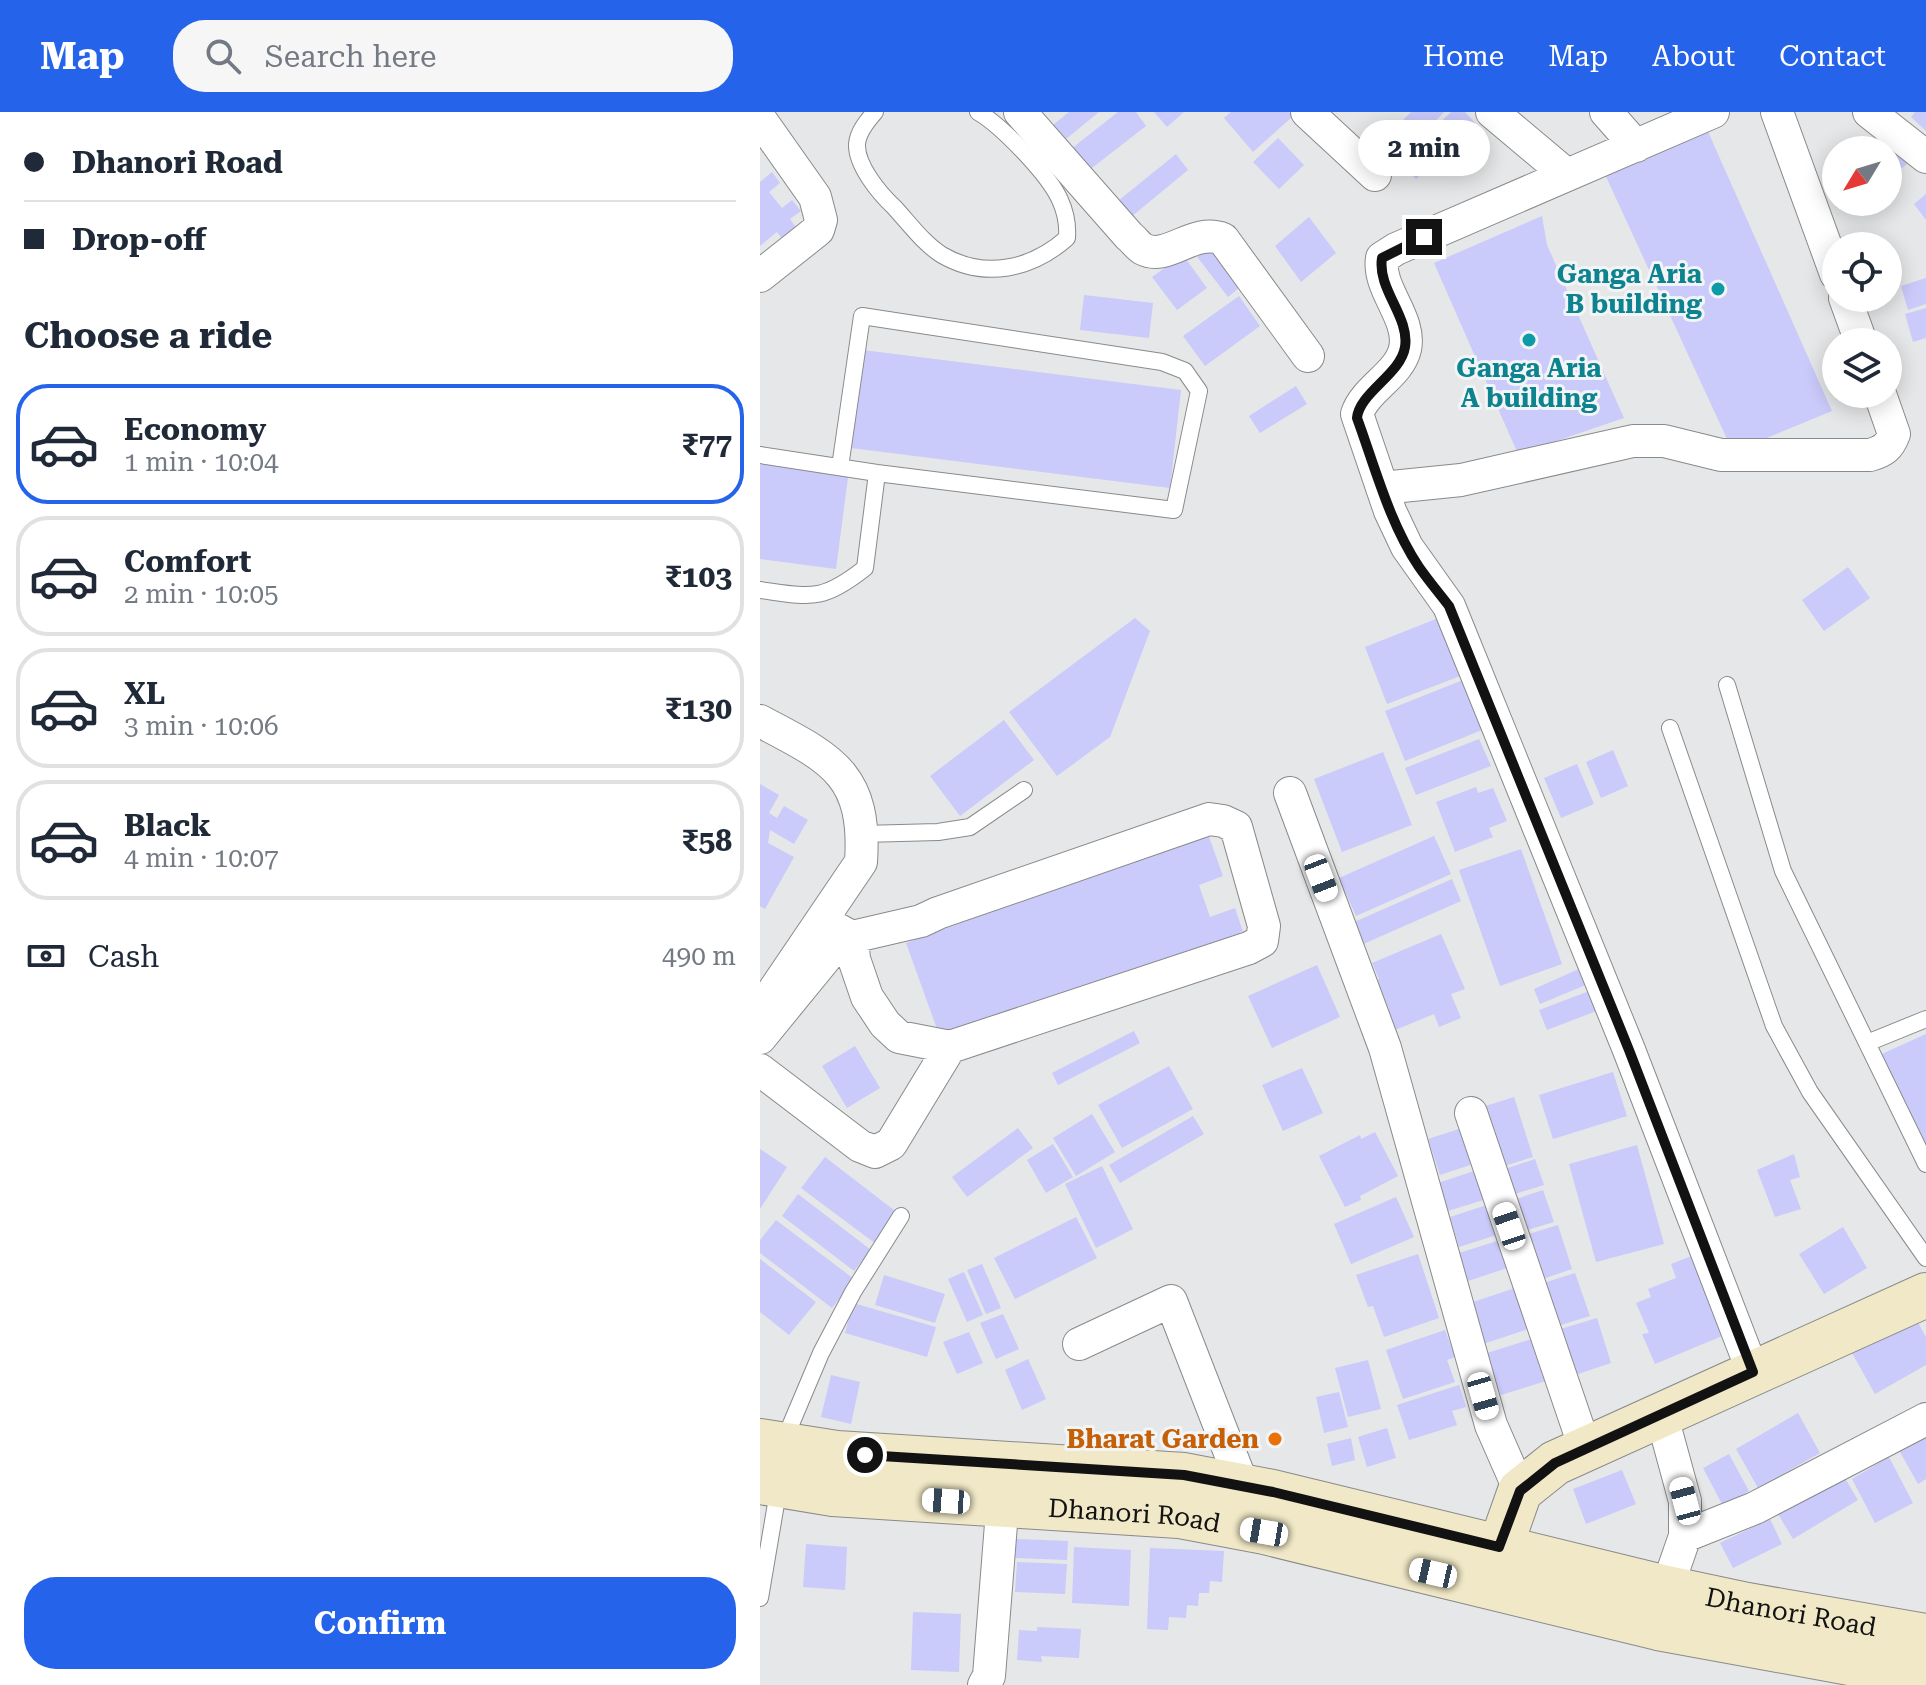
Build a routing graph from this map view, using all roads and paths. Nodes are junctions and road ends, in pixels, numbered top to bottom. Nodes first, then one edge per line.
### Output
1 (978, 112) edge
2 (1020, 112) edge
3 (1307, 112) edge
4 (1492, 112) edge
5 (1606, 112) edge
6 (1713, 112) edge
7 (1777, 112) edge
8 (1869, 112) edge
9 (865, 116) edge
10 (760, 119) edge
11 (1636, 146) junction
12 (1926, 157) edge
13 (1375, 175) dead end
14 (1567, 175) junction
15 (1822, 236) edge
16 (760, 276) edge
17 (1308, 356) dead end
18 (1885, 408) edge
19 (760, 455) edge
20 (840, 467) junction
21 (877, 473) junction
22 (1382, 488) junction
23 (760, 590) edge
24 (1727, 685) dead end
25 (760, 721) edge
26 (1670, 728) dead end
27 (1024, 790) dead end
28 (1290, 793) dead end
29 (863, 834) junction
30 (840, 931) junction
31 (760, 1011) edge
32 (1926, 1019) edge
33 (760, 1038) edge
34 (1867, 1043) junction
35 (950, 1047) junction
36 (760, 1070) edge
37 (1471, 1113) dead end
38 (1926, 1164) edge
39 (901, 1216) dead end
40 (1926, 1258) edge
41 (1926, 1295) edge
42 (1079, 1344) dead end
43 (1753, 1372) junction
44 (1661, 1413) junction
45 (1926, 1419) edge
46 (1585, 1448) junction
47 (770, 1463) edge
48 (1005, 1484) junction
49 (1243, 1486) junction
50 (1520, 1491) junction
51 (1357, 1534) junction
52 (1685, 1536) junction
53 (1493, 1567) junction
54 (1667, 1588) junction
55 (760, 1598) edge
56 (1926, 1636) edge
57 (1926, 1677) edge
58 (984, 1685) edge

1 - 9 lane
2 - 17 street
3 - 13 street
4 - 14 street
5 - 11 street
6 - 11 street
7 - 15 street
8 - 12 street
10 - 16 street
11 - 14 street
14 - 22 street
18 - 22 street
19 - 20 lane
20 - 21 lane
20 - 21 lane
21 - 23 lane
22 - 43 street
24 - 34 lane
25 - 29 street
26 - 40 lane
27 - 29 lane
28 - 50 street
29 - 30 street
30 - 31 street
30 - 33 street
30 - 35 street
30 - 35 street
32 - 34 lane
34 - 38 lane
35 - 36 street
37 - 46 street
39 - 47 lane
41 - 43 main road
42 - 49 street
43 - 44 main road
44 - 46 main road
44 - 52 street
45 - 52 street
46 - 50 main road
47 - 48 main road, Dhanori Road
47 - 55 lane
48 - 49 main road, Dhanori Road
48 - 51 main road, Dhanori Road
48 - 58 street
49 - 51 main road, Dhanori Road
50 - 53 main road
51 - 53 main road, Dhanori Road
52 - 54 street
53 - 54 main road, Dhanori Road
53 - 57 main road, Dhanori Road
54 - 56 main road, Dhanori Road

